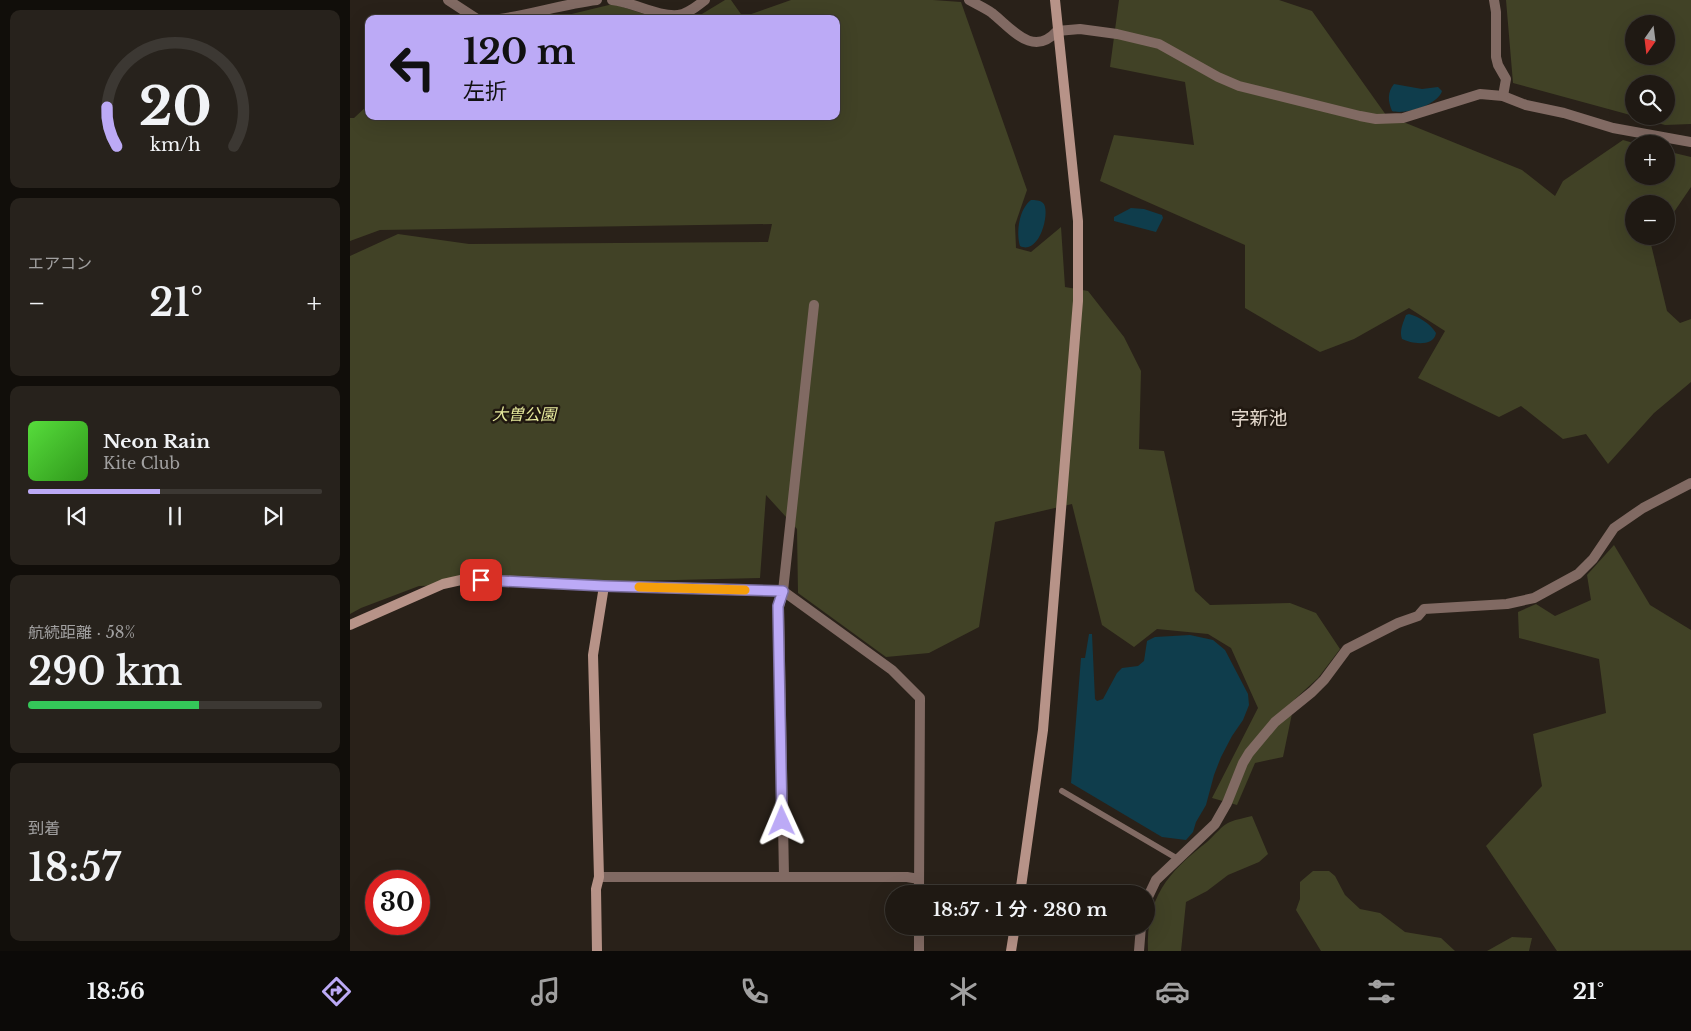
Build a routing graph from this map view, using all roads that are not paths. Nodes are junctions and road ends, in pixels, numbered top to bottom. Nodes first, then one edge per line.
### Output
1 (448, 0) edge
2 (597, 0) edge
3 (612, 0) edge
4 (705, 0) edge
5 (969, 0) edge
6 (1054, 0) edge
7 (1494, 0) edge
8 (471, 15) edge
9 (525, 15) edge
10 (1057, 31) junction
11 (1503, 96) junction
12 (1691, 142) edge
13 (814, 305) dead end
14 (1691, 483) edge
15 (604, 586) junction
16 (783, 591) junction
17 (350, 625) edge
18 (1062, 791) dead end
19 (1178, 859) junction
20 (784, 876) junction
21 (600, 877) junction
22 (919, 879) junction
23 (919, 885) edge
24 (1021, 885) edge
25 (1154, 885) edge
26 (919, 935) edge
27 (1014, 935) edge
28 (1140, 935) edge
29 (597, 951) edge
30 (919, 951) edge
31 (1011, 951) edge
32 (1139, 951) edge

1 - 8 street
2 - 9 street
3 - 4 street
5 - 10 street
6 - 10 street
7 - 11 street
10 - 11 street
10 - 24 street
11 - 12 street
13 - 16 street
14 - 19 street
15 - 16 street
15 - 17 street
15 - 21 street
16 - 20 street
16 - 22 street
18 - 19 lane
19 - 25 street
20 - 21 street
20 - 22 street
21 - 29 street
22 - 23 street
26 - 30 street
27 - 31 street
28 - 32 street

